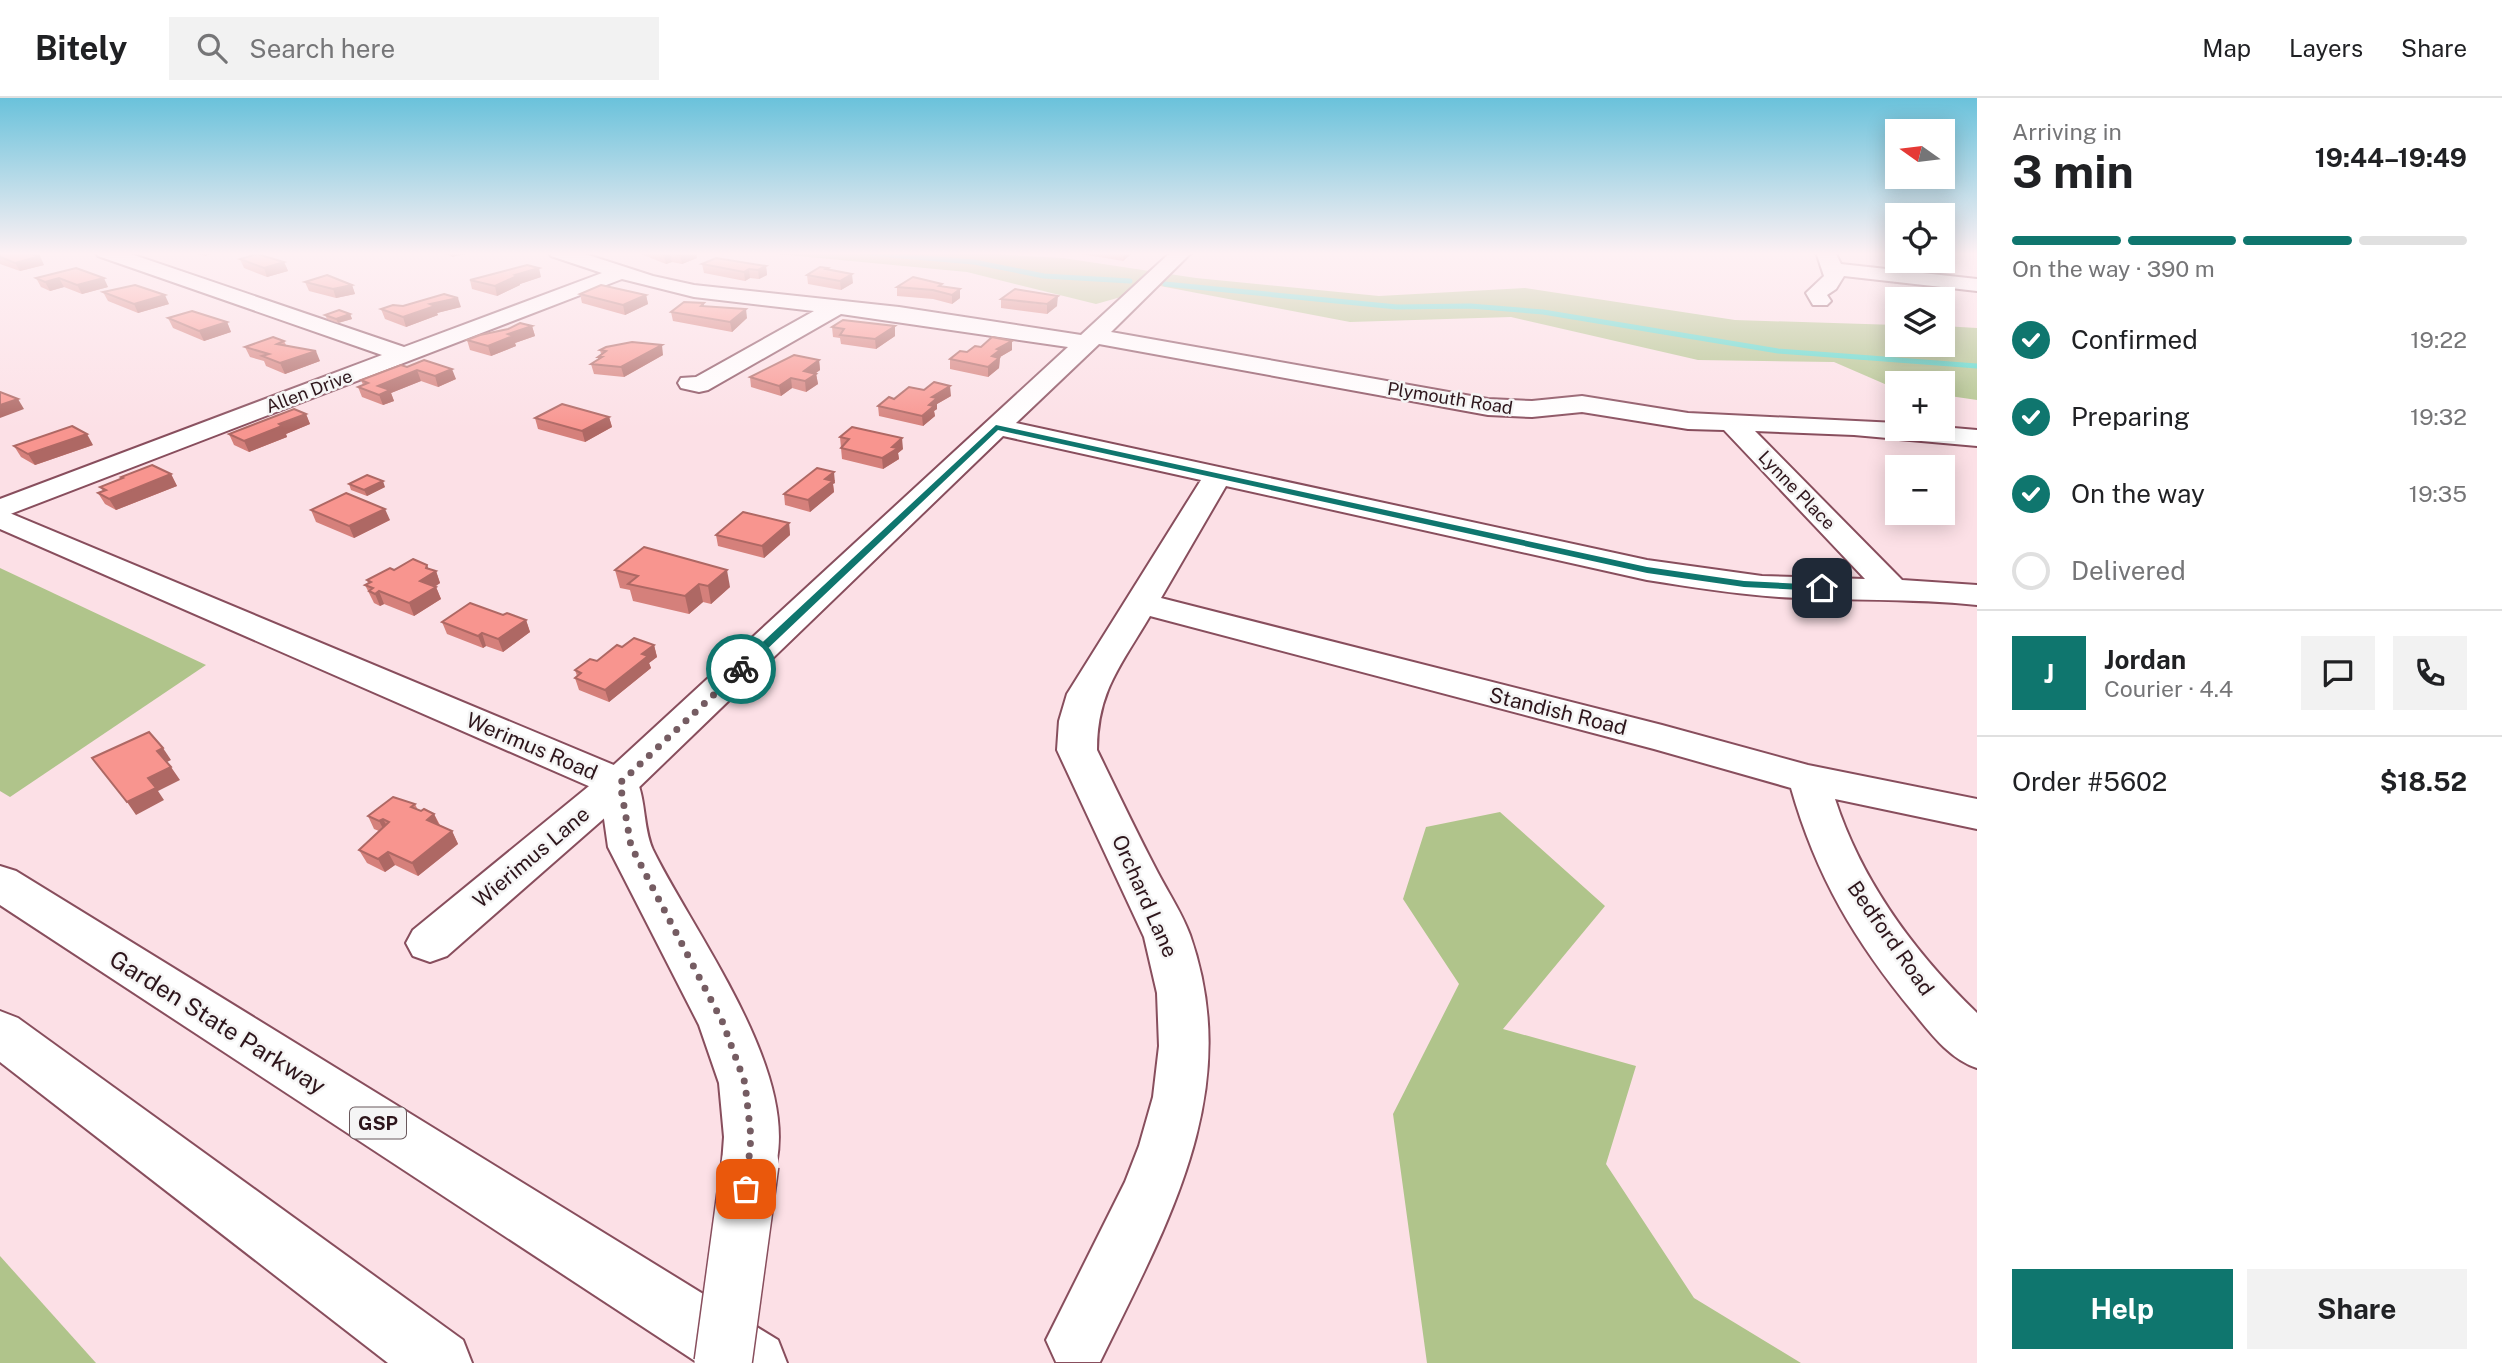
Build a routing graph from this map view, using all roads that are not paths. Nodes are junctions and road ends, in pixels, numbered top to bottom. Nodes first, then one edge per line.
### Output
1 (277, 311) edge
2 (519, 311) edge
3 (830, 311) edge
4 (869, 311) edge
5 (1120, 311) edge
6 (1090, 339) junction
7 (404, 355) junction
8 (690, 383) dead end
9 (1731, 422) junction
10 (996, 427) junction
11 (1977, 438) edge
12 (1218, 476) junction
13 (0, 509) edge
14 (0, 518) edge
15 (1892, 588) junction
16 (1977, 595) edge
17 (1140, 603) junction
18 (1808, 779) junction
19 (620, 783) junction
20 (1977, 814) edge
21 (0, 883) edge
22 (430, 943) dead end
23 (0, 1033) edge
24 (1977, 1046) edge
25 (1078, 1340) dead end
26 (440, 1363) edge
27 (723, 1363) edge
28 (755, 1363) edge

1 - 7 main road
2 - 7 main road, Allen Drive
3 - 8 main road
4 - 6 main road, Plymouth Road
5 - 6 main road, Wierimus Lane
6 - 9 main road, Plymouth Road
6 - 10 main road, Wierimus Lane
7 - 13 main road, Allen Drive
9 - 11 main road, Plymouth Road
9 - 15 main road, Lynne Place
10 - 12 main road
10 - 19 main road, Wierimus Lane
12 - 15 main road
12 - 17 main road, Orchard Lane
14 - 19 main road, Werimus Road
15 - 16 main road
17 - 18 main road, Standish Road
17 - 25 main road, Orchard Lane
18 - 20 main road, Standish Road
18 - 24 main road, Bedford Road
19 - 22 main road, Wierimus Lane
19 - 27 main road, Werimus Road, bridge
21 - 28 main road, Garden State Parkway / GSP
23 - 26 main road

